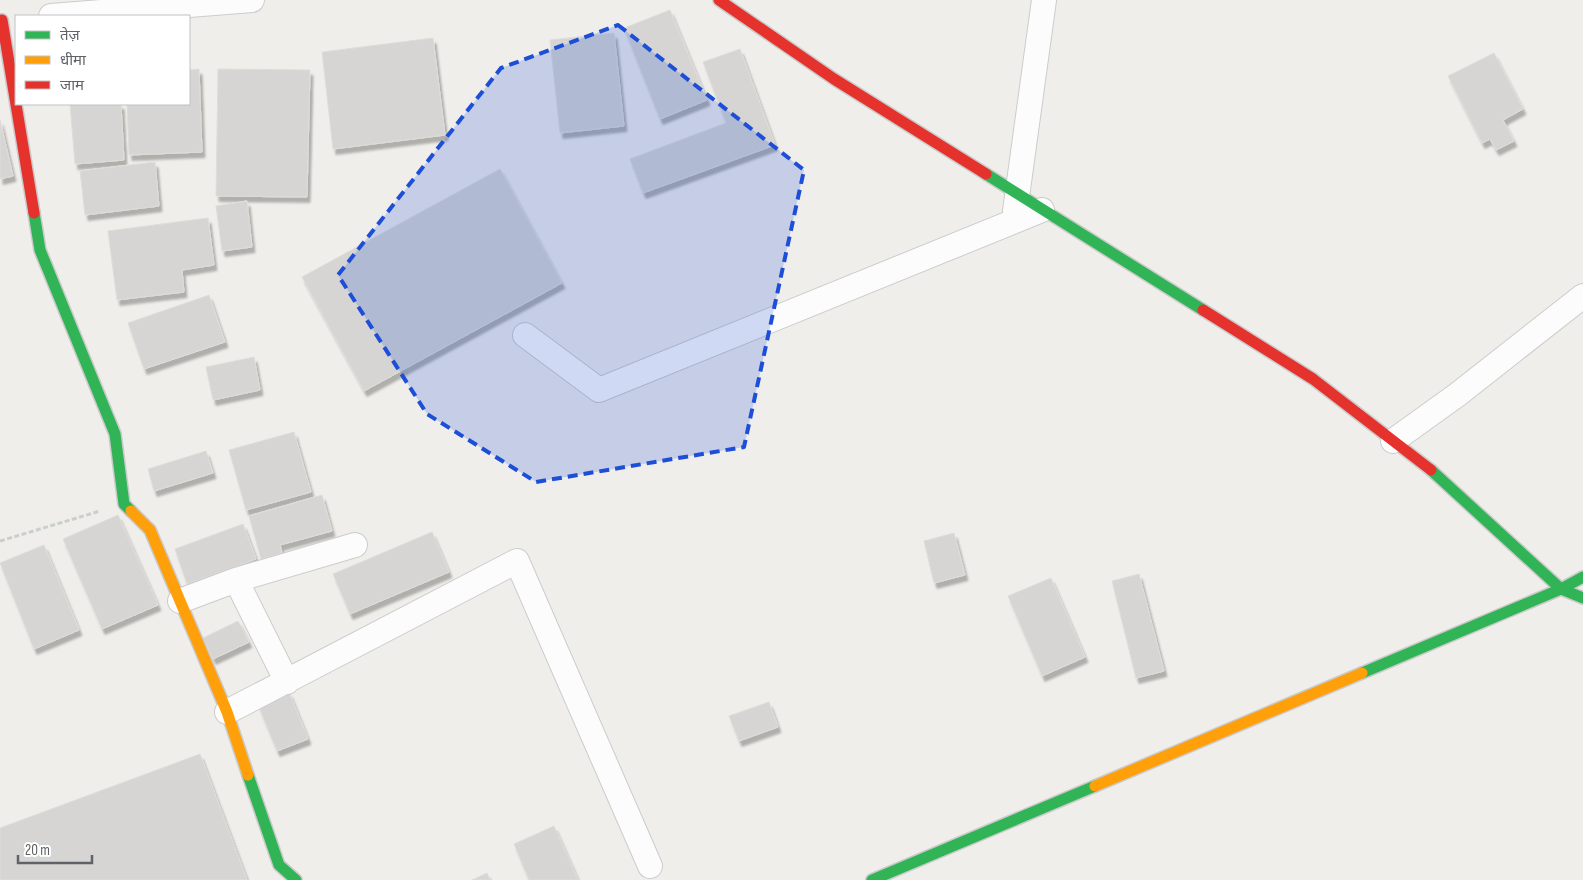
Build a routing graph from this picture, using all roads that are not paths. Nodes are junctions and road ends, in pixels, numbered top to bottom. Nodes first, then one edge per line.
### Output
1 (252, 0) edge
2 (720, 0) edge
3 (1044, 0) edge
4 (64, 15) edge
5 (6, 20) edge
6 (15, 81) edge
7 (19, 105) edge
8 (1017, 194) junction
9 (1042, 210) junction
10 (1013, 221) junction
11 (1583, 296) edge
12 (525, 335) dead end
13 (1393, 441) junction
14 (355, 546) dead end
15 (1583, 577) edge
16 (236, 580) junction
17 (1561, 589) junction
18 (1583, 598) edge
19 (180, 601) junction
20 (287, 682) junction
21 (227, 712) junction
22 (650, 866) dead end
23 (296, 880) edge
24 (872, 880) edge

1 - 4 street
2 - 8 street
3 - 8 street
5 - 6 street
7 - 19 street
8 - 9 street
8 - 10 street
9 - 10 street
9 - 13 street
10 - 12 street
11 - 13 street
13 - 17 street
14 - 16 street
15 - 17 street
16 - 19 street
16 - 20 street
17 - 18 street
17 - 24 street
19 - 21 street
20 - 21 street
20 - 22 street
21 - 23 street

